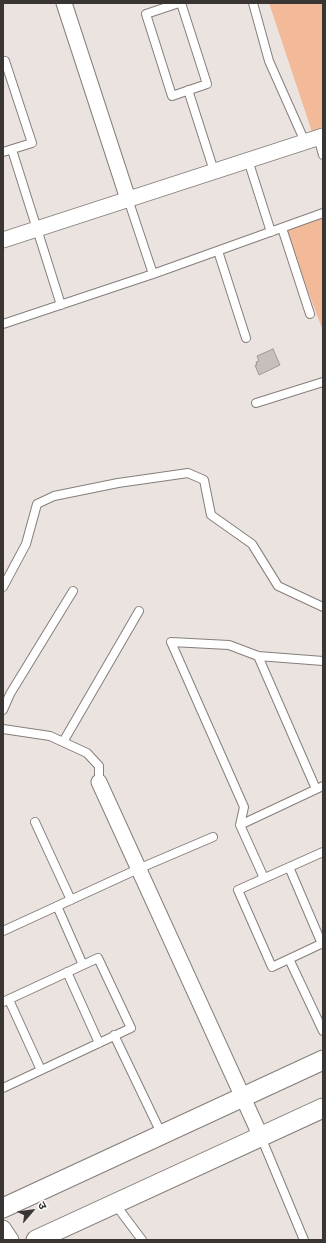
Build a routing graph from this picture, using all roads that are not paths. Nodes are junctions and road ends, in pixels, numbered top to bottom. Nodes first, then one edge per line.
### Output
1 (64, 3) edge
2 (180, 3) edge
3 (253, 3) edge
4 (162, 6) edge
5 (3, 62) edge
6 (188, 90) junction
7 (315, 138) edge
8 (12, 150) junction
9 (3, 152) edge
10 (323, 155) edge
11 (248, 160) junction
12 (214, 171) junction
13 (128, 199) junction
14 (323, 213) edge
15 (282, 228) junction
16 (36, 229) junction
17 (271, 232) junction
18 (3, 240) edge
19 (218, 251) junction
20 (153, 274) junction
21 (61, 305) junction
22 (310, 314) dead end
23 (3, 324) edge
24 (246, 338) dead end
25 (323, 382) edge
26 (256, 403) dead end
27 (3, 587) edge
28 (73, 591) dead end
29 (323, 607) edge
30 (139, 611) dead end
31 (258, 656) junction
32 (323, 661) edge
33 (3, 710) edge
34 (3, 729) edge
35 (63, 742) junction
36 (99, 782) joint
37 (319, 787) edge
38 (35, 822) dead end
39 (240, 825) junction
40 (213, 837) dead end
41 (323, 852) edge
42 (289, 867) junction
43 (138, 869) junction
44 (264, 878) junction
45 (71, 900) junction
46 (57, 906) junction
47 (3, 931) edge
48 (323, 944) edge
49 (289, 959) junction
50 (83, 965) junction
51 (67, 972) junction
52 (6, 1001) edge
53 (323, 1031) edge
54 (114, 1035) junction
55 (99, 1042) junction
56 (323, 1060) edge
57 (40, 1070) junction
58 (3, 1088) edge
59 (243, 1097) junction
60 (323, 1108) edge
61 (162, 1135) junction
62 (261, 1137) junction
63 (115, 1204) junction
64 (3, 1208) edge
65 (3, 1228) edge
66 (11, 1240) edge
67 (36, 1240) edge
68 (142, 1240) edge
69 (304, 1240) edge

1 - 13 street
2 - 4 lane
2 - 6 lane
3 - 7 lane
4 - 6 lane
5 - 8 lane
6 - 12 lane
7 - 10 lane
7 - 11 street
8 - 9 lane
8 - 16 lane
11 - 12 street
11 - 17 lane
12 - 13 street
13 - 16 street
13 - 20 lane
14 - 15 lane
15 - 17 lane
15 - 22 lane
16 - 18 street
16 - 21 lane
17 - 19 lane
19 - 20 lane
19 - 24 lane
20 - 21 lane
21 - 23 lane
25 - 26 lane
27 - 29 lane
28 - 33 lane
30 - 35 lane
31 - 32 lane
31 - 37 lane
31 - 39 lane
34 - 35 lane
35 - 36 lane
36 - 43 street
37 - 39 lane
38 - 45 lane
39 - 44 lane
40 - 43 lane
41 - 42 lane
42 - 44 lane
42 - 48 lane
43 - 45 lane
43 - 59 street
44 - 49 lane
45 - 46 lane
46 - 47 lane
46 - 50 lane
48 - 49 lane
49 - 53 lane
50 - 51 lane
50 - 54 lane
51 - 52 lane
51 - 55 lane
52 - 57 lane
54 - 55 lane
54 - 61 lane
55 - 57 lane
56 - 59 street
57 - 58 lane
59 - 61 street
59 - 62 street
60 - 62 street
61 - 64 street
62 - 63 street
62 - 69 lane
63 - 67 street
63 - 68 lane
65 - 66 street

